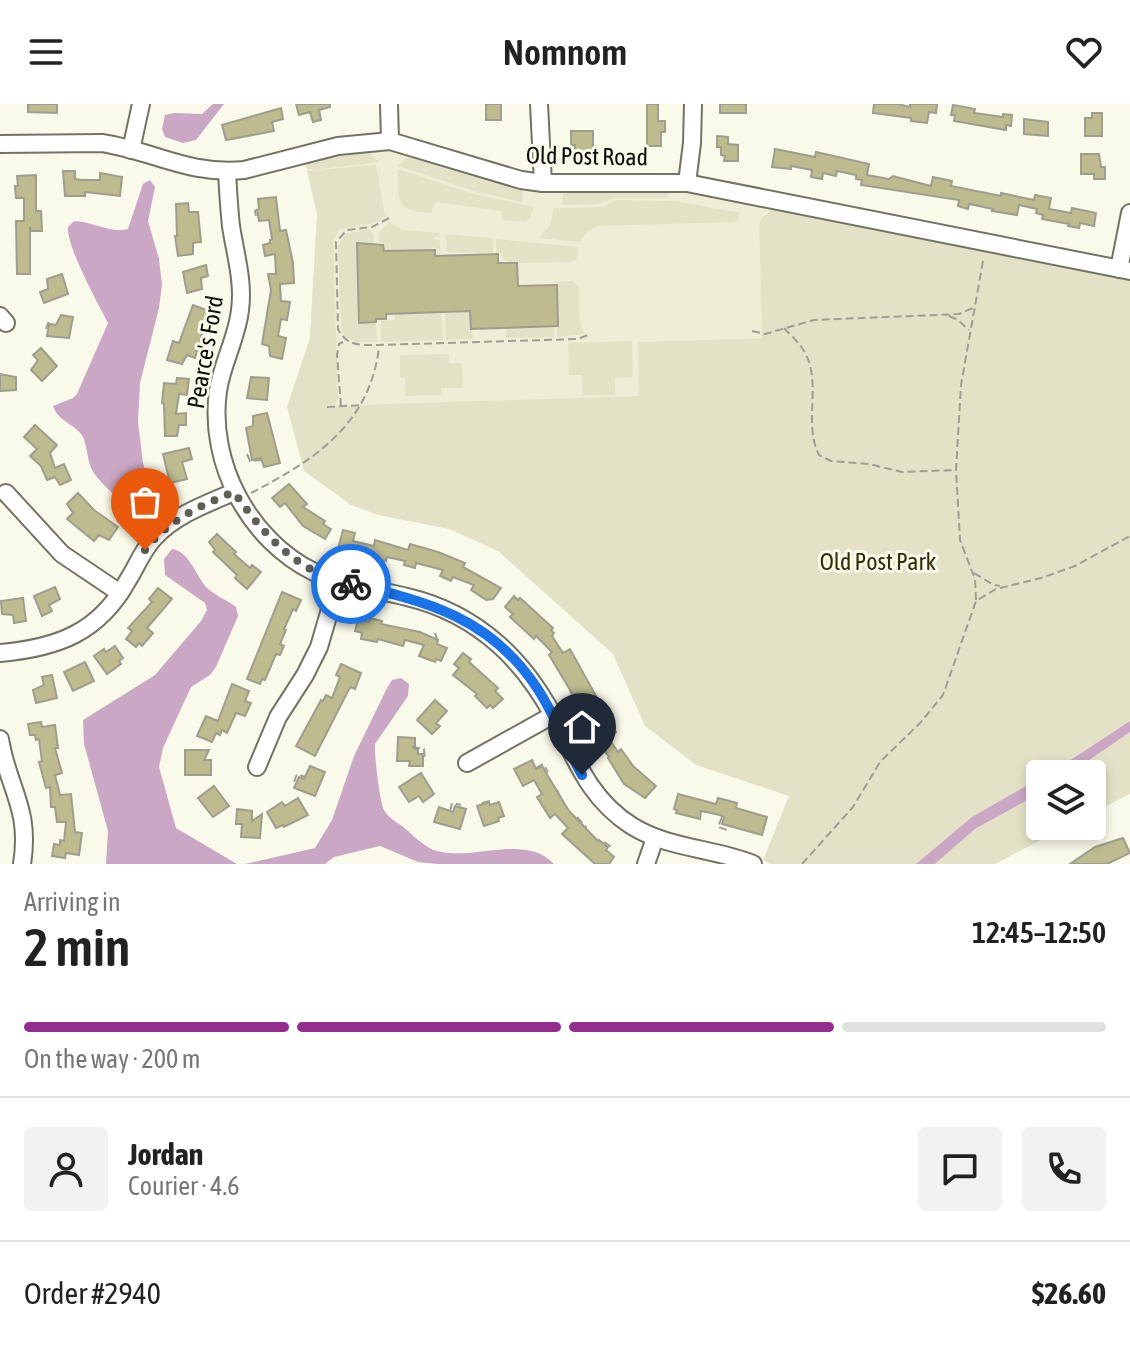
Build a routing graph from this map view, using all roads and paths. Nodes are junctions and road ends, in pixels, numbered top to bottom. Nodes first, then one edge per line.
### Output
1 (141, 104) edge
2 (389, 104) edge
3 (539, 104) edge
4 (693, 104) edge
5 (390, 141) junction
6 (0, 144) edge
7 (131, 150) junction
8 (227, 172) junction
9 (543, 183) junction
10 (687, 183) junction
11 (259, 208) dead end
12 (1130, 213) edge
13 (256, 216) dead end
14 (389, 218) dead end
15 (983, 261) dead end
16 (1124, 270) edge
17 (974, 307) junction
18 (947, 315) junction
19 (56, 325) dead end
20 (784, 328) junction
21 (46, 329) dead end
22 (752, 331) dead end
23 (970, 331) junction
24 (588, 335) dead end
25 (345, 340) junction
26 (379, 345) junction
27 (362, 405) junction
28 (341, 406) junction
29 (327, 407) dead end
30 (247, 454) dead end
31 (262, 460) dead end
32 (956, 470) junction
33 (6, 493) dead end
34 (240, 494) junction
35 (1130, 536) edge
36 (973, 572) junction
37 (338, 582) junction
38 (1005, 587) junction
39 (120, 593) junction
40 (976, 601) junction
41 (435, 633) dead end
42 (439, 645) dead end
43 (0, 653) edge
44 (570, 691) dead end
45 (578, 696) dead end
46 (553, 715) junction
47 (0, 739) edge
48 (412, 747) dead end
49 (425, 761) dead end
50 (467, 763) dead end
51 (257, 767) dead end
52 (536, 768) dead end
53 (548, 772) dead end
54 (305, 777) dead end
55 (294, 782) dead end
56 (557, 790) dead end
57 (562, 801) dead end
58 (482, 803) dead end
59 (461, 805) dead end
60 (492, 805) dead end
61 (450, 811) dead end
62 (577, 817) dead end
63 (722, 817) dead end
64 (585, 828) dead end
65 (727, 830) dead end
66 (655, 838) junction
67 (604, 842) dead end
68 (607, 851) dead end
69 (22, 864) edge
70 (646, 864) edge
71 (753, 864) edge
72 (802, 864) edge

1 - 7 street
2 - 5 street
3 - 9 street
4 - 10 street
5 - 8 street, Old Post Road
5 - 9 street, Old Post Road
6 - 7 street, Old Post Road
7 - 8 street, Old Post Road
8 - 34 street, Pearce's Ford
9 - 10 street, Old Post Road
10 - 16 street, Old Post Road
11 - 13 path
12 - 16 street
14 - 25 path
15 - 17 path
17 - 18 path
17 - 23 path
18 - 20 path
18 - 23 path
19 - 21 path
20 - 22 path
20 - 32 path
23 - 32 path
24 - 26 path
25 - 26 path
25 - 28 path
26 - 27 path
27 - 28 path
27 - 34 path
28 - 29 path
30 - 31 path
32 - 36 path
33 - 39 street
34 - 37 street, Pearce's Ford
34 - 39 street
35 - 38 path
36 - 38 path
36 - 40 path
37 - 46 street, Pearce's Ford
37 - 51 street
38 - 40 path
39 - 43 street
40 - 72 path
41 - 42 path
44 - 45 path
46 - 50 street
46 - 66 street, Pearce's Ford
47 - 69 street
48 - 49 path
52 - 53 path
54 - 55 path
56 - 57 path
58 - 60 path
59 - 61 path
62 - 64 path
63 - 65 path
66 - 70 street
66 - 71 street, Pearce's Ford
67 - 68 path

